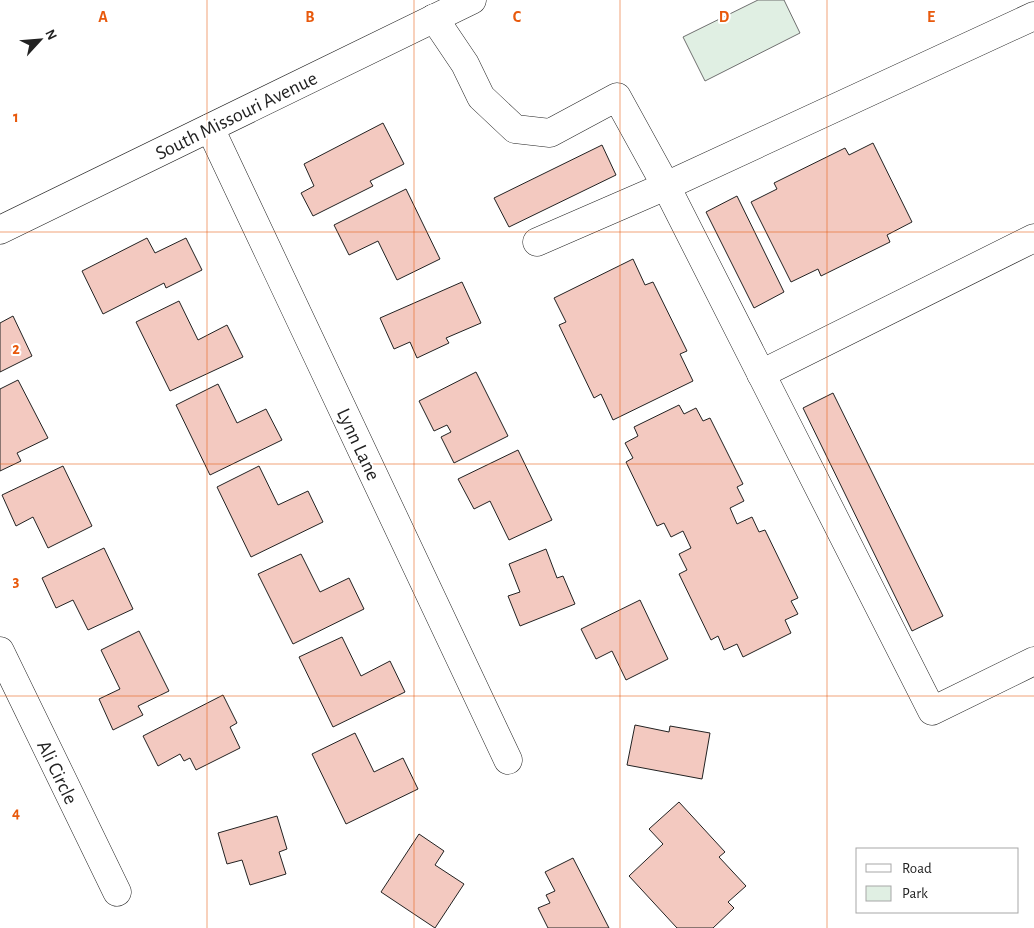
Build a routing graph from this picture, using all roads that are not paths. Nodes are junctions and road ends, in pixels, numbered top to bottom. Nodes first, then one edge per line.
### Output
1 (472, 0) edge
2 (1034, 16) edge
3 (434, 18) junction
4 (210, 128) junction
5 (666, 186) junction
6 (0, 230) edge
7 (1034, 238) edge
8 (537, 242) dead end
9 (760, 374) junction
10 (0, 651) edge
11 (1034, 662) edge
12 (508, 760) dead end
13 (117, 892) dead end

1 - 3 street, South Missouri Avenue
2 - 5 street
3 - 4 street, South Missouri Avenue
3 - 5 street
4 - 6 street, South Missouri Avenue
4 - 12 street, Lynn Lane
5 - 8 street
5 - 9 street
7 - 9 street
9 - 11 street
10 - 13 street, Ali Circle

